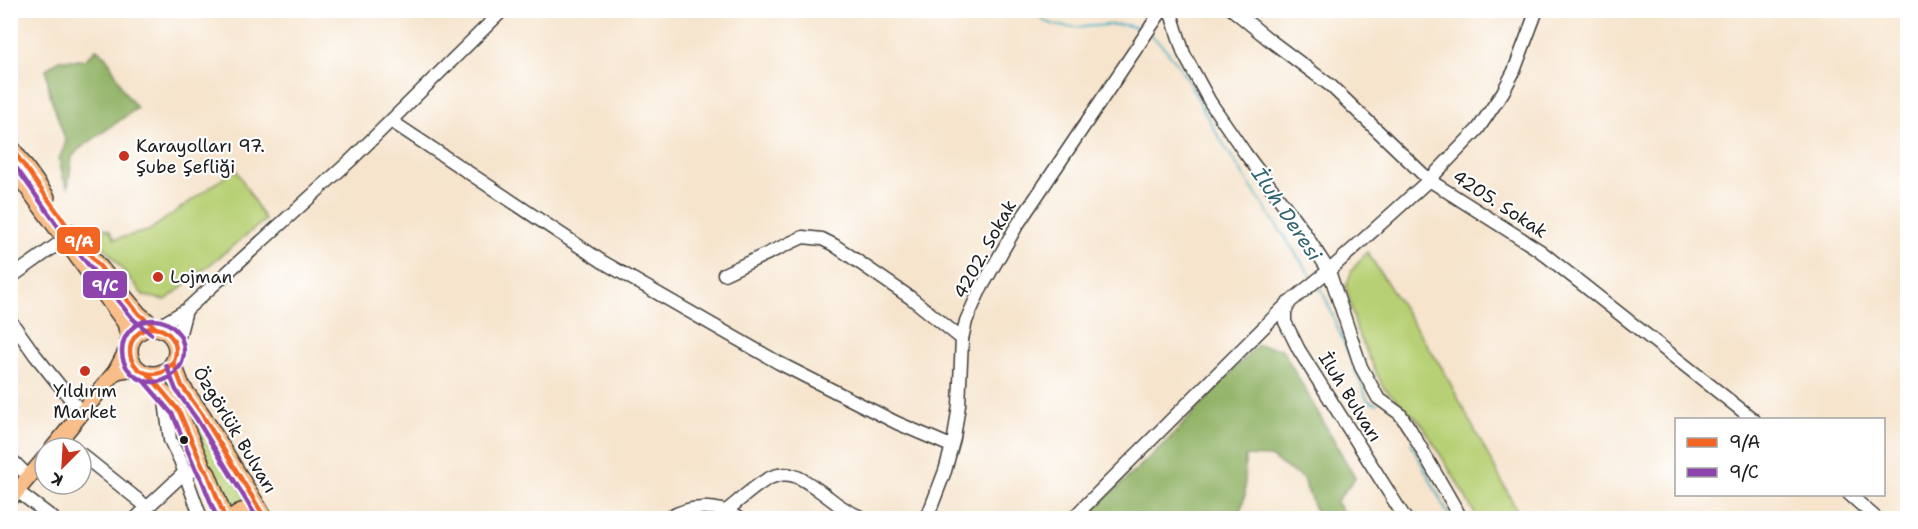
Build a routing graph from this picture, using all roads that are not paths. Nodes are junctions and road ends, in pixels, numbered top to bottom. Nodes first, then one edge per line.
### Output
1 (503, 10) edge
2 (1162, 10) edge
3 (1170, 10) edge
4 (1233, 10) edge
5 (1537, 10) edge
6 (391, 121) junction
7 (10, 145) edge
8 (12, 170) edge
9 (1429, 180) junction
10 (65, 239) junction
11 (1326, 272) junction
12 (724, 274) dead end
13 (10, 278) edge
14 (1294, 298) junction
15 (186, 310) junction
16 (10, 320) edge
17 (156, 328) junction
18 (962, 339) junction
19 (130, 344) junction
20 (174, 355) junction
21 (116, 371) junction
22 (148, 374) junction
23 (164, 393) junction
24 (81, 412) junction
25 (1751, 418) edge
26 (62, 436) edge
27 (951, 446) junction
28 (10, 458) edge
29 (93, 464) edge
30 (203, 467) junction
31 (33, 473) edge
32 (185, 474) junction
33 (30, 477) junction
34 (14, 495) edge
35 (1850, 496) edge
36 (147, 507) junction
37 (726, 511) junction
38 (265, 518) edge
39 (53, 519) edge
40 (136, 519) edge
41 (201, 519) edge
42 (225, 519) edge
43 (232, 519) edge
44 (669, 519) edge
45 (738, 519) edge
46 (863, 519) edge
47 (927, 519) edge
48 (1073, 519) edge
49 (1405, 519) edge
50 (1461, 519) edge
51 (1876, 519) edge

1 - 6 street
2 - 18 street, 4202. Sokak
3 - 11 street
4 - 9 street, 4205. Sokak
5 - 9 street
6 - 15 street
6 - 27 street
7 - 17 main road
8 - 10 main road
9 - 11 street
9 - 25 street, 4205. Sokak
10 - 13 street
10 - 19 main road
11 - 14 street
11 - 50 street
12 - 18 street
14 - 48 street
14 - 49 street, İluh Bulvarı
15 - 17 street
15 - 20 street
16 - 24 street
17 - 19 main road
17 - 20 main road
18 - 27 street, 4202. Sokak
19 - 21 main road
19 - 22 main road
20 - 22 main road
20 - 38 main road, Özgörlük Bulvarı
21 - 22 main road
21 - 24 main road
22 - 23 main road
23 - 30 main road
23 - 32 street
24 - 26 main road
27 - 47 street, 4202. Sokak
28 - 33 street
29 - 36 street
30 - 32 street
30 - 42 main road
31 - 33 main road
32 - 36 street
32 - 41 street
33 - 34 main road
34 - 39 street
35 - 51 street
36 - 40 street
37 - 44 street
37 - 45 street
37 - 46 street
38 - 43 main road

